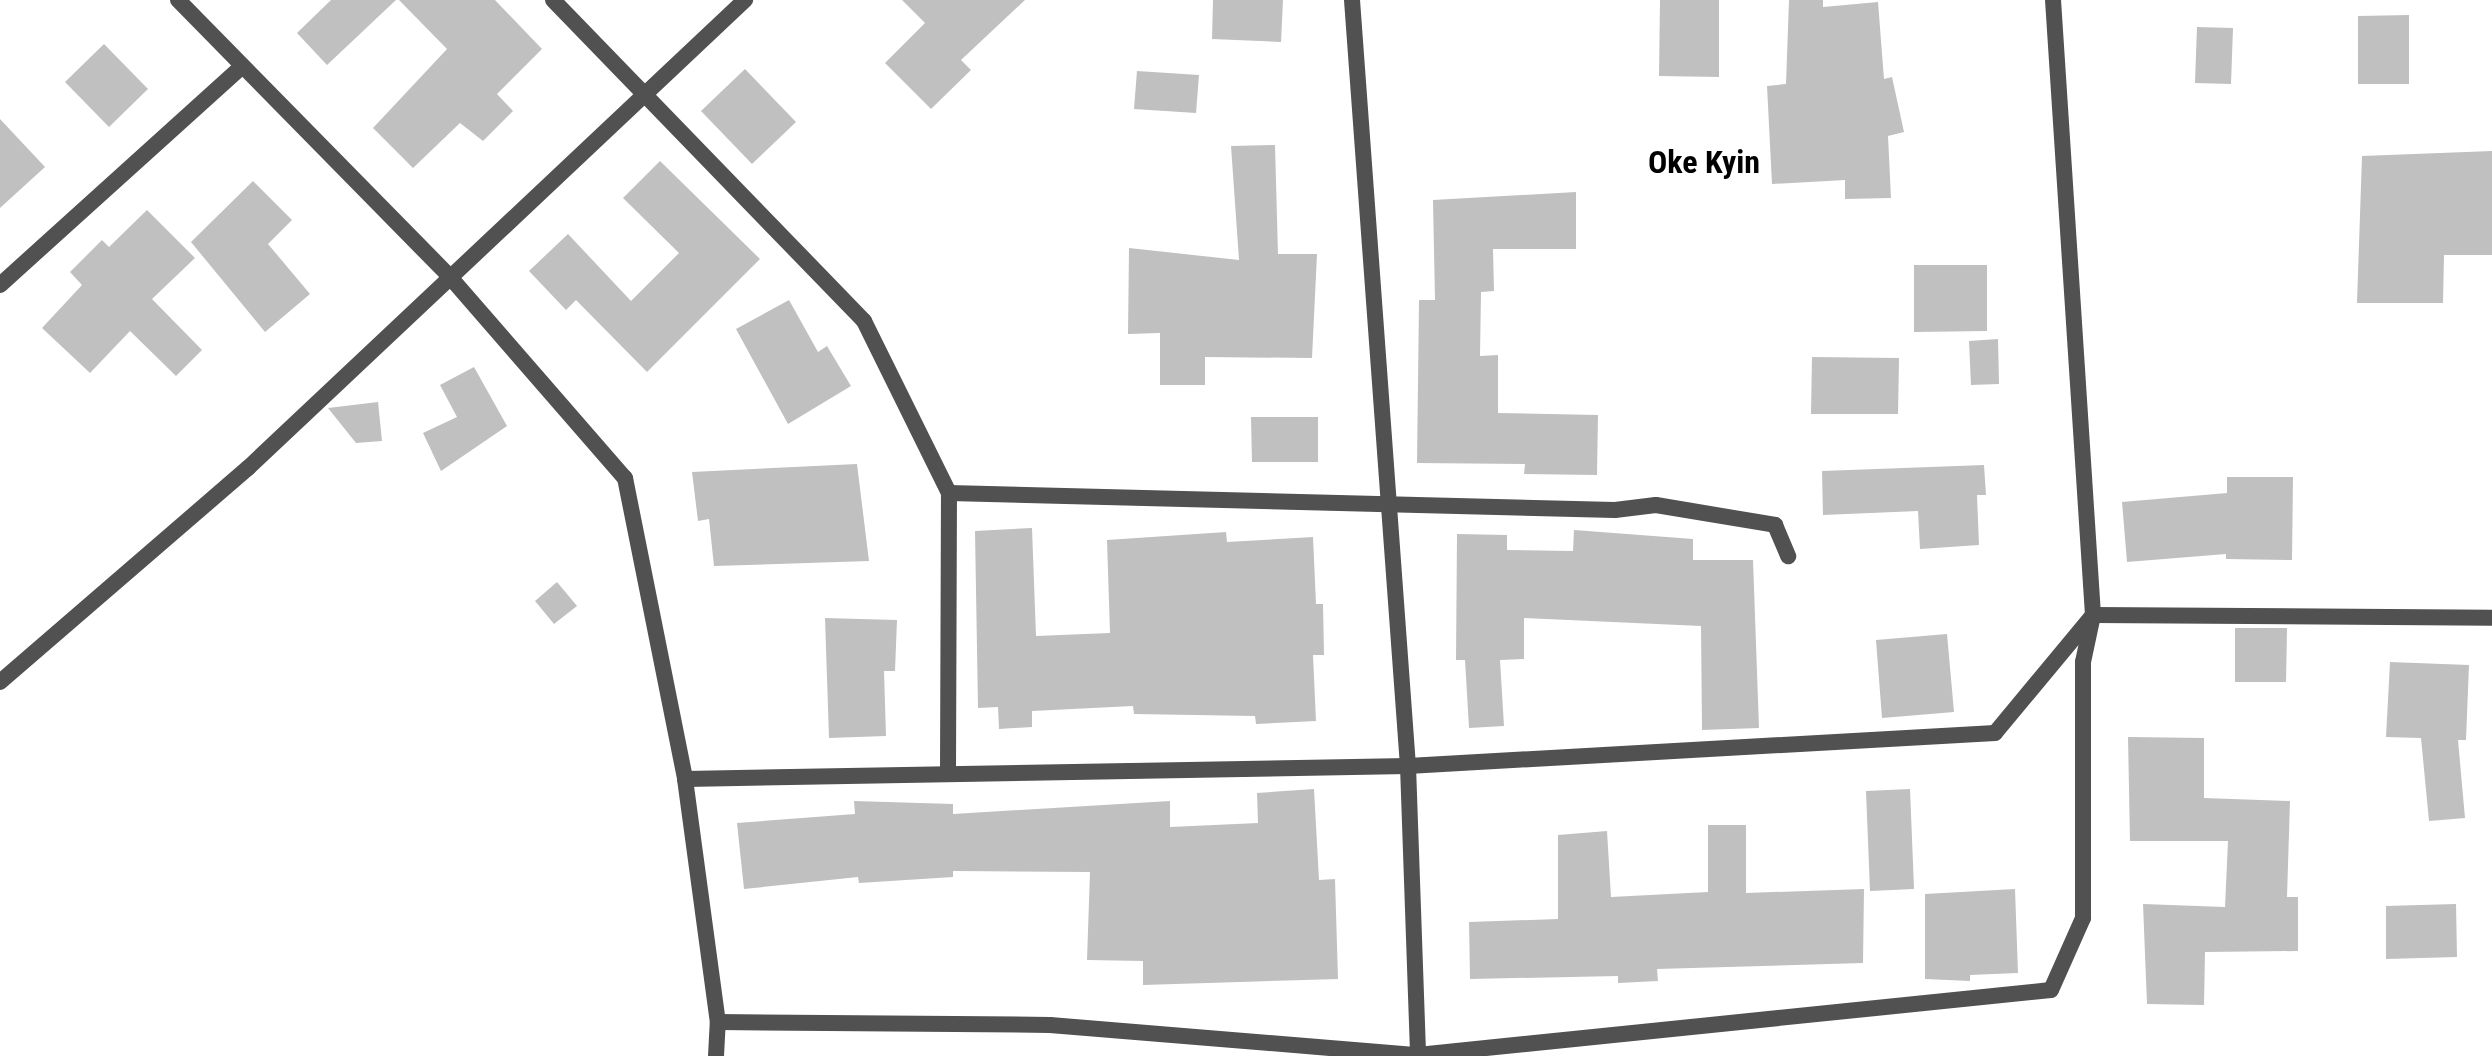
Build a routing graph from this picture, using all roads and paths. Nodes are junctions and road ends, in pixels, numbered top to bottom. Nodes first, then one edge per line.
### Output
1 (178, 0) edge
2 (553, 0) edge
3 (745, 0) edge
4 (1352, 0) edge
5 (2053, 0) edge
6 (242, 66) junction
7 (645, 97) junction
8 (450, 277) junction
9 (0, 285) edge
10 (949, 493) junction
11 (1389, 504) junction
12 (1788, 556) dead end
13 (2093, 615) junction
14 (2492, 618) edge
15 (0, 682) edge
16 (1408, 766) junction
17 (948, 774) junction
18 (685, 779) junction
19 (718, 1022) junction
20 (716, 1056) edge
21 (1418, 1056) edge

1 - 6 street
2 - 7 street
3 - 7 street
4 - 11 street
5 - 13 street
6 - 8 street
6 - 9 street
7 - 8 street
7 - 10 street
8 - 15 street
8 - 18 street
10 - 11 street
10 - 17 street
11 - 12 street
11 - 16 street
13 - 14 street
13 - 16 street
13 - 21 street
16 - 17 street
16 - 21 street
17 - 18 street
18 - 19 street
19 - 20 street
19 - 21 street

